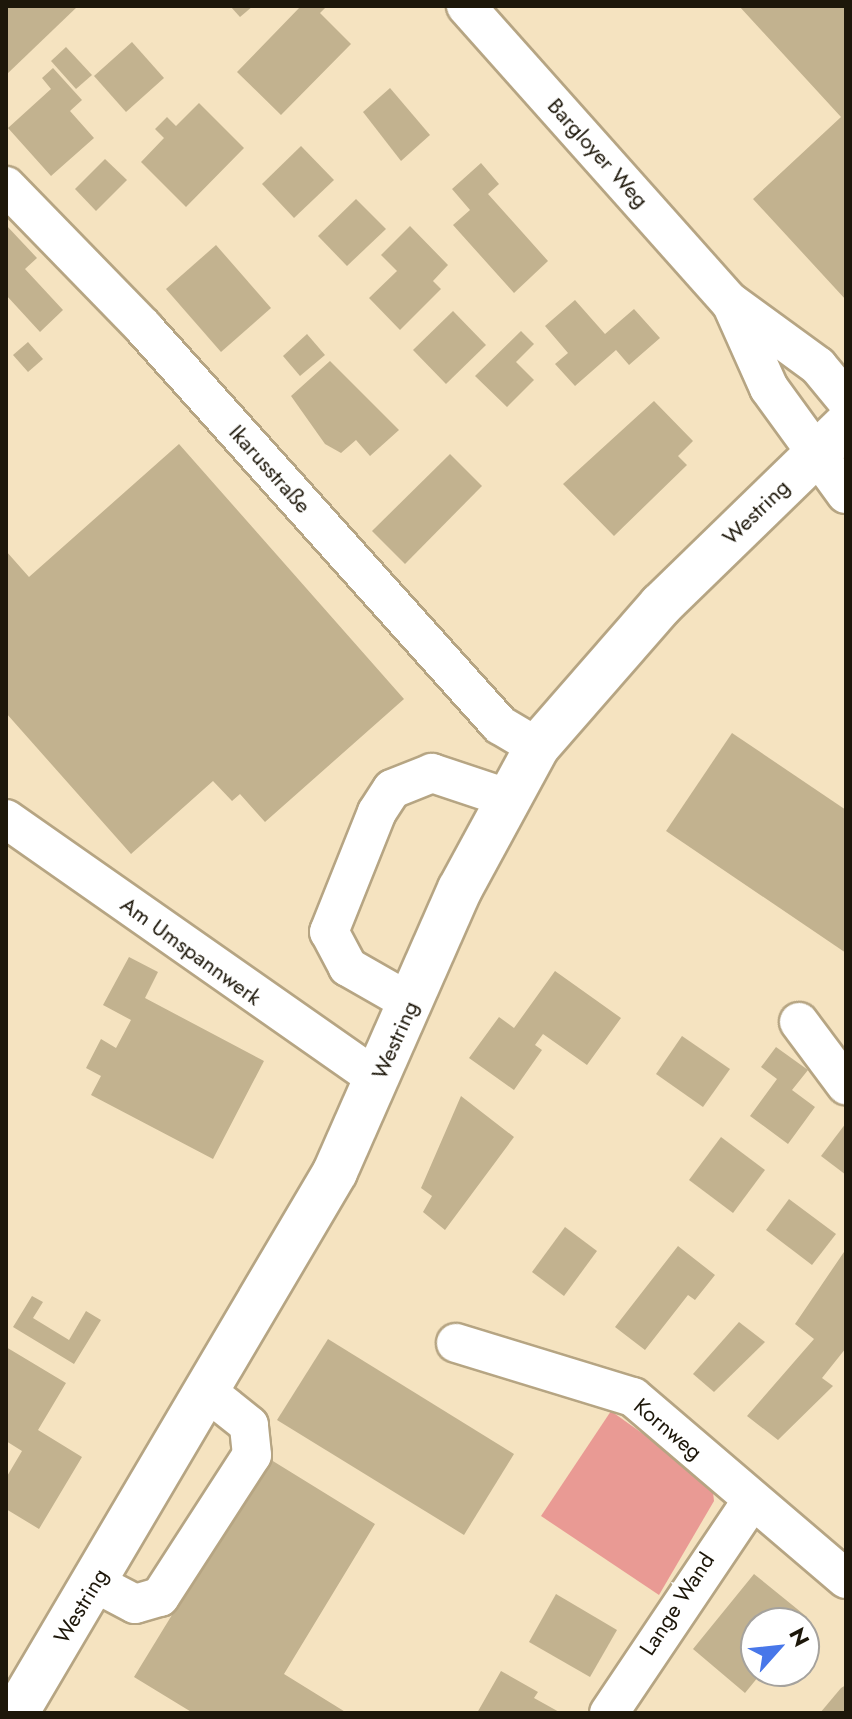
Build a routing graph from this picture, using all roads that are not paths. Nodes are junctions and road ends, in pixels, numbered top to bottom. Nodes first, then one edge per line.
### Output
1 (466, 6) edge
2 (6, 186) edge
3 (729, 301) junction
4 (846, 400) edge
5 (831, 439) edge
6 (846, 494) edge
7 (537, 747) junction
8 (507, 798) junction
9 (6, 819) edge
10 (411, 1003) junction
11 (799, 1022) dead end
12 (378, 1079) junction
13 (846, 1085) edge
14 (456, 1343) dead end
15 (210, 1394) junction
16 (752, 1500) junction
17 (846, 1579) edge
18 (95, 1583) junction
19 (16, 1713) edge
20 (609, 1713) edge

1 - 3 street, Bargloyer Weg
2 - 7 street, Ikarusstraße
3 - 4 street, Bargloyer Weg
3 - 5 street, Bargloyer Weg
5 - 6 street, Bargloyer Weg
5 - 7 main road, Westring
7 - 8 main road, Westring
8 - 10 main road, Westring
8 - 10 street
9 - 12 street, Am Umspannwerk
10 - 12 main road, Westring
11 - 13 street
12 - 15 main road, Westring
14 - 16 street, Kornweg
15 - 18 main road, Westring
15 - 18 street
16 - 17 street, Kornweg
16 - 20 street, Lange Wand
18 - 19 main road, Westring

